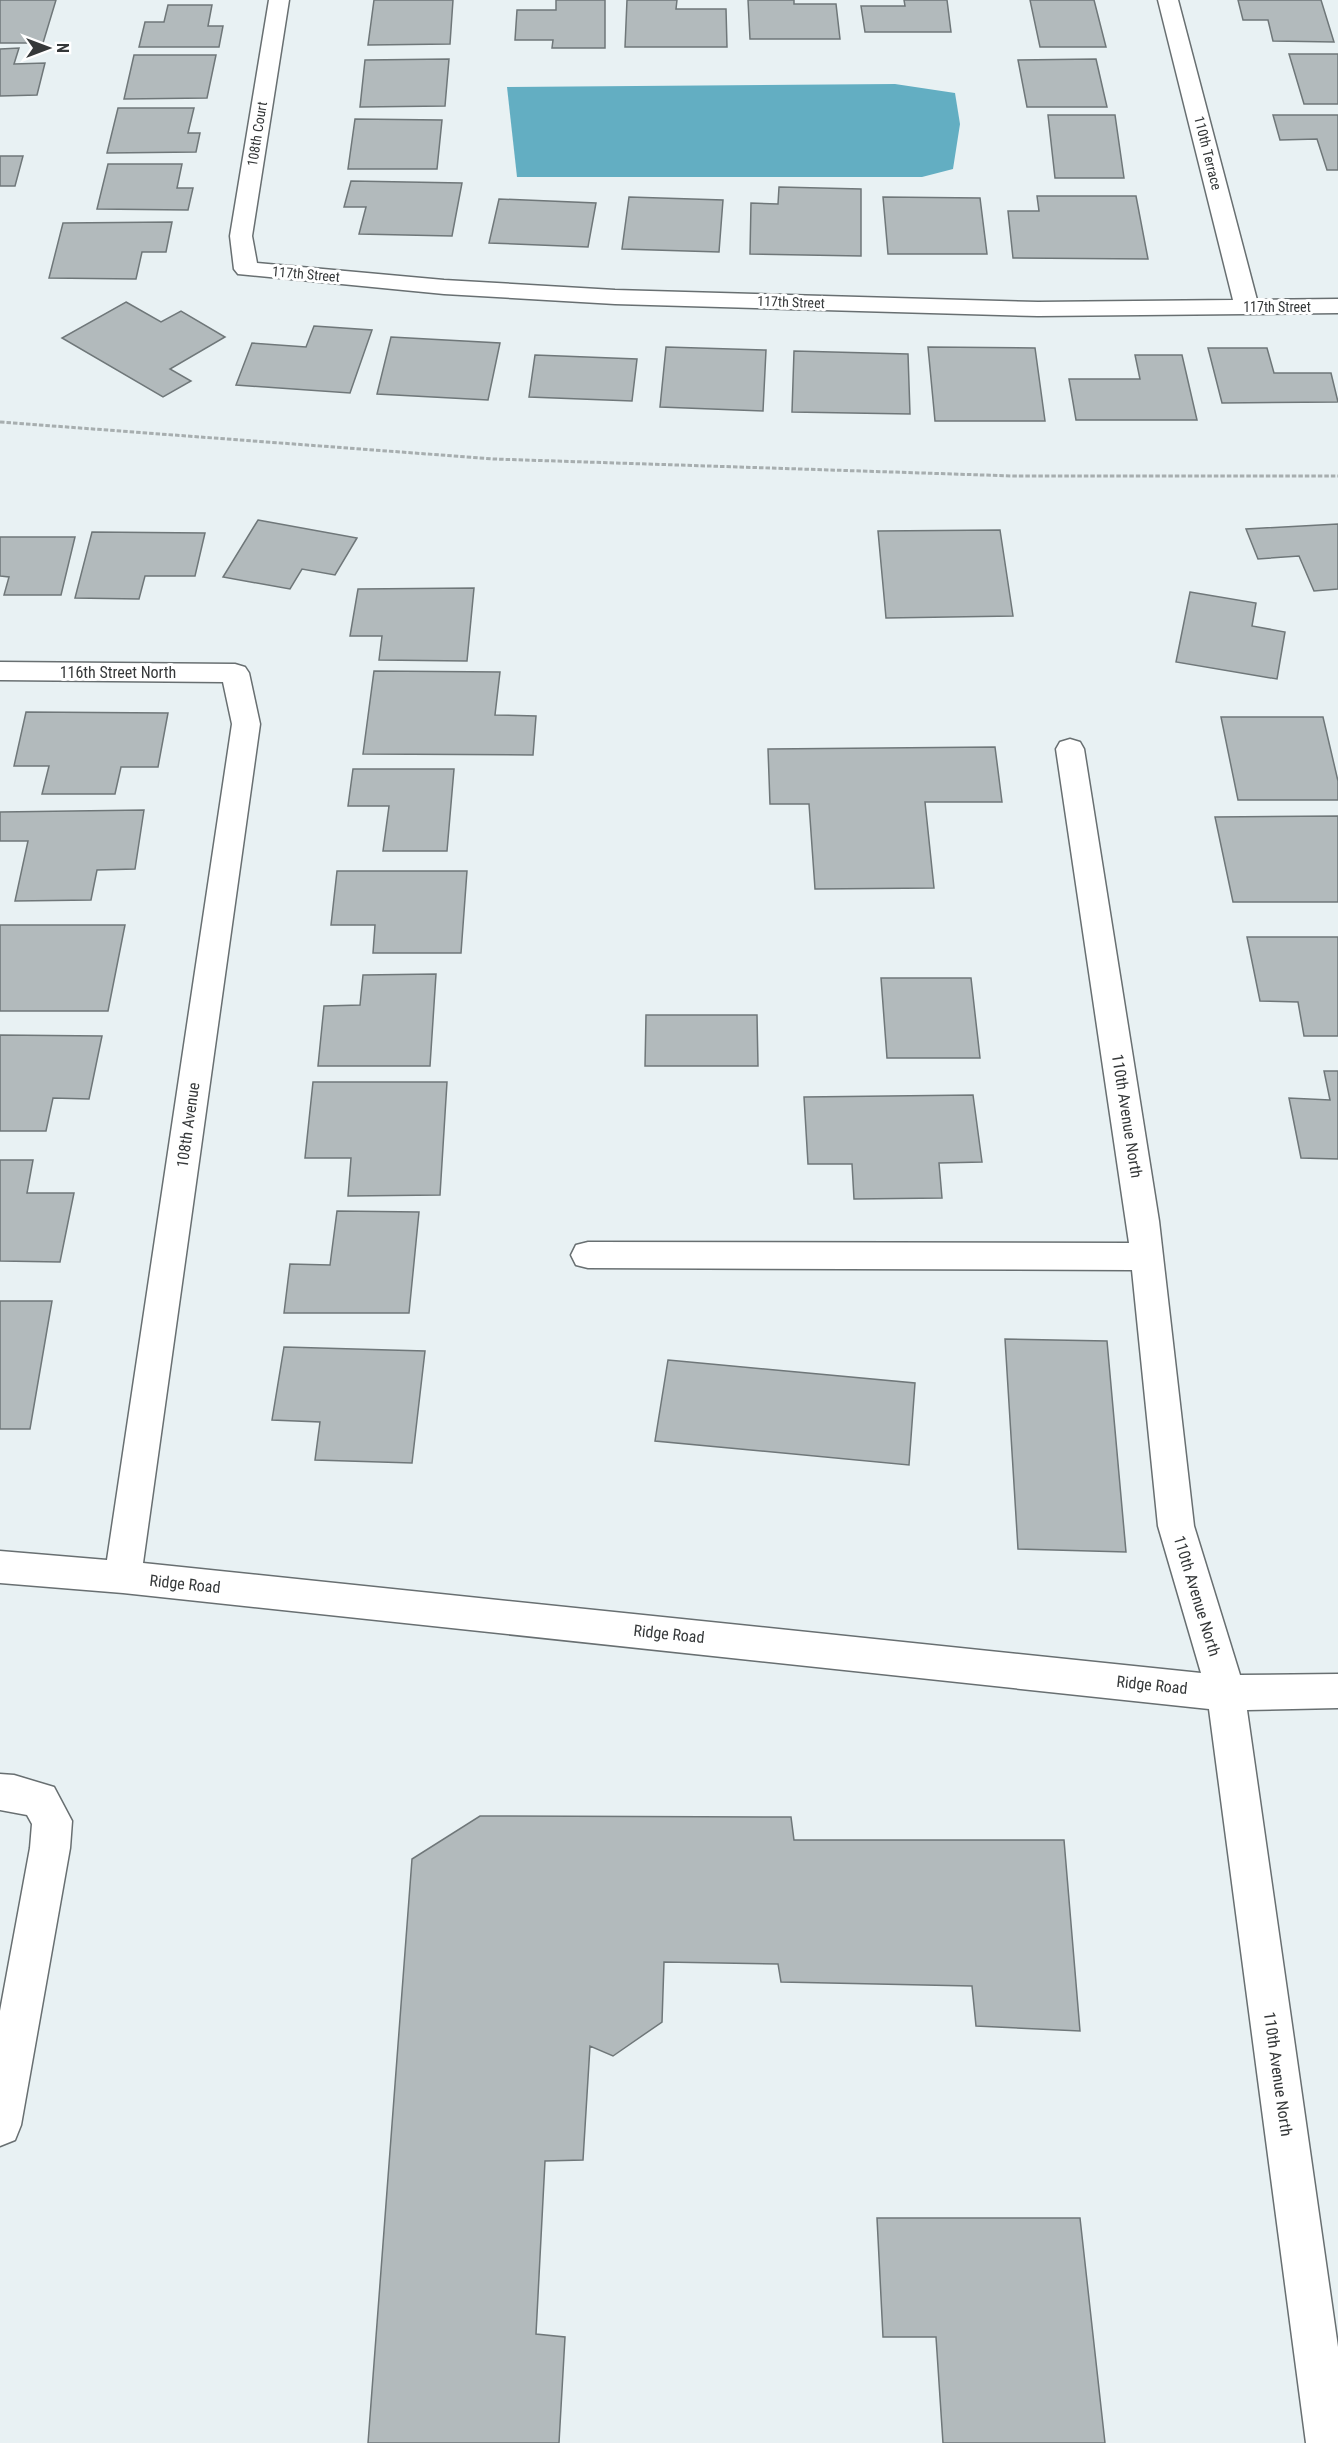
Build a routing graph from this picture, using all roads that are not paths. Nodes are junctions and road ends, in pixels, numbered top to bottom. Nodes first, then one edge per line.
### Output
1 (279, 0) edge
2 (1168, 0) edge
3 (246, 269) joint
4 (1338, 306) edge
5 (1247, 307) junction
6 (0, 671) edge
7 (235, 673) joint
8 (1070, 749) dead end
9 (588, 1255) dead end
10 (1147, 1257) junction
11 (0, 1567) edge
12 (123, 1577) junction
13 (1338, 1691) edge
14 (1226, 1693) junction
15 (0, 1792) edge
16 (0, 2125) edge
17 (1329, 2443) edge

1 - 3 street, 108th Court
2 - 5 street, 110th Terrace
3 - 5 street, 117th Street
4 - 5 street, 117th Street
6 - 7 street, 116th Street North
7 - 12 street, 108th Avenue
8 - 10 street, 110th Avenue North
9 - 10 street
10 - 14 street, 110th Avenue North
11 - 12 street, Ridge Road
12 - 14 street, Ridge Road
13 - 14 street, Ridge Road
14 - 17 street, 110th Avenue North
15 - 16 street

